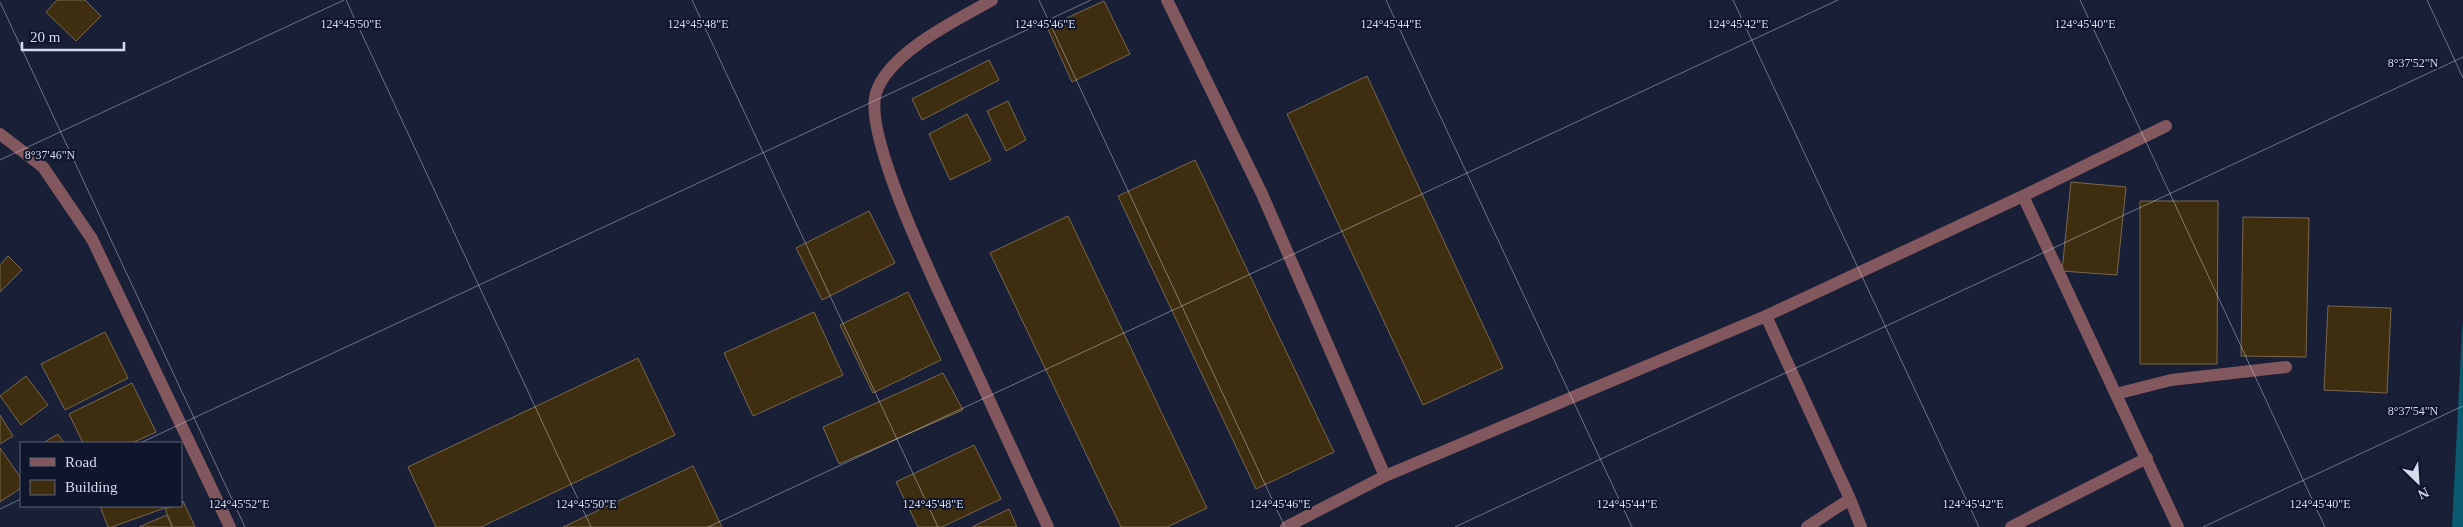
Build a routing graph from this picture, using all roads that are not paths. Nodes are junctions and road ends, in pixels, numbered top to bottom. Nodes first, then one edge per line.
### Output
1 (992, 0) edge
2 (1166, 0) edge
3 (2166, 126) dead end
4 (0, 134) edge
5 (2023, 196) junction
6 (1766, 316) junction
7 (2286, 367) dead end
8 (2116, 394) junction
9 (2147, 458) junction
10 (1385, 476) junction
11 (1850, 499) junction
12 (230, 527) edge
13 (1048, 527) edge
14 (1286, 527) edge
15 (1807, 527) edge
16 (1861, 527) edge
17 (2011, 527) edge
18 (2178, 527) edge

1 - 13 street
2 - 10 street
3 - 5 street
4 - 12 street
5 - 6 street
5 - 8 street
6 - 10 street
6 - 11 street
7 - 8 street
8 - 9 street
9 - 17 street
9 - 18 street
10 - 14 street
11 - 15 street
11 - 16 street

